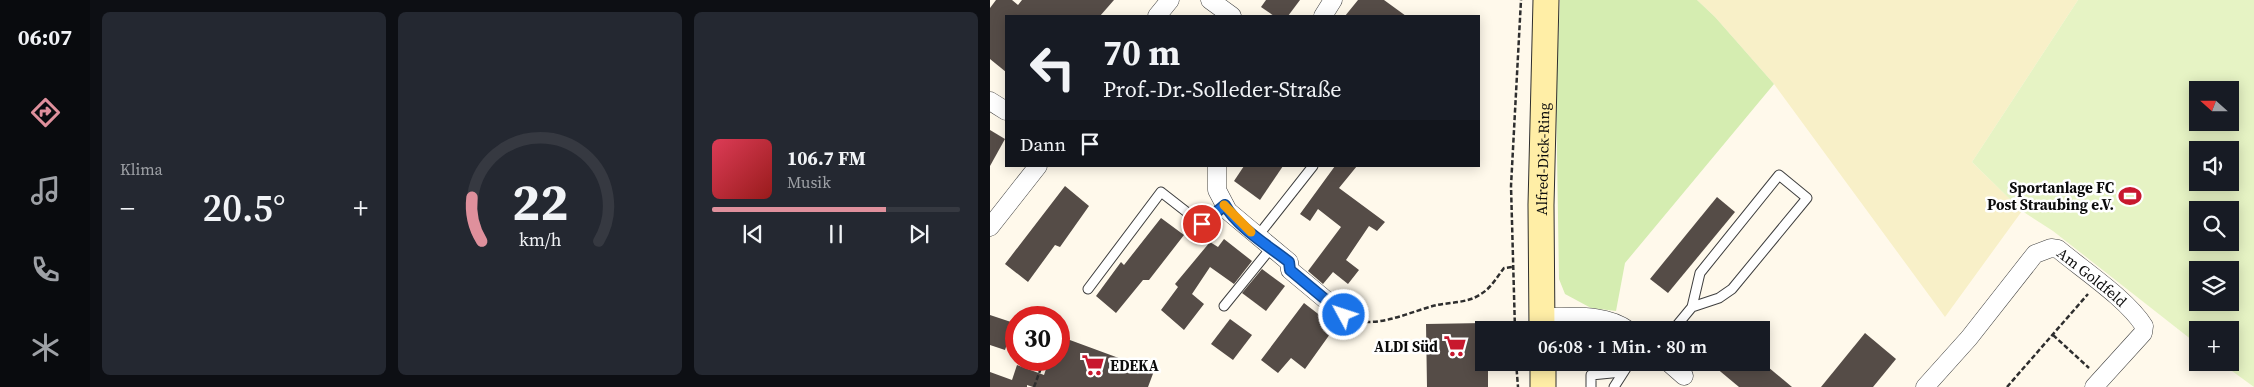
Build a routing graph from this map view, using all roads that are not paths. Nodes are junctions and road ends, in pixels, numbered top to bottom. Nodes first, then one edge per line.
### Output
1 (1170, 0) edge
2 (1210, 0) edge
3 (1546, 0) edge
4 (1158, 15) edge
5 (1231, 15) edge
6 (990, 101) edge
7 (1005, 110) edge
8 (1037, 167) edge
9 (1218, 167) edge
10 (1311, 167) edge
11 (1225, 205) junction
12 (990, 227) edge
13 (1258, 237) junction
14 (1271, 248) junction
15 (1088, 290) dead end
16 (1224, 306) dead end
17 (1692, 307) junction
18 (1344, 315) road end
19 (1542, 321) edge
20 (1563, 321) edge
21 (1608, 321) edge
22 (1680, 321) edge
23 (1543, 371) edge
24 (1678, 371) edge
25 (1622, 372) joint
26 (1684, 376) dead end
27 (2097, 383) edge
28 (1543, 387) edge
29 (1591, 387) edge
30 (1614, 387) edge
31 (1925, 387) edge

1 - 4 street
2 - 5 street
3 - 19 main road, Alfred-Dick-Ring
6 - 7 street
8 - 12 street
9 - 11 street
10 - 13 lane
11 - 13 street
11 - 15 lane
13 - 14 street
14 - 16 lane
14 - 18 street
17 - 17 lane
17 - 22 lane
20 - 21 street, Alfred-Dick-Ring
23 - 28 main road
24 - 26 street
25 - 29 lane
25 - 30 lane
27 - 31 street, Am Goldfeld

